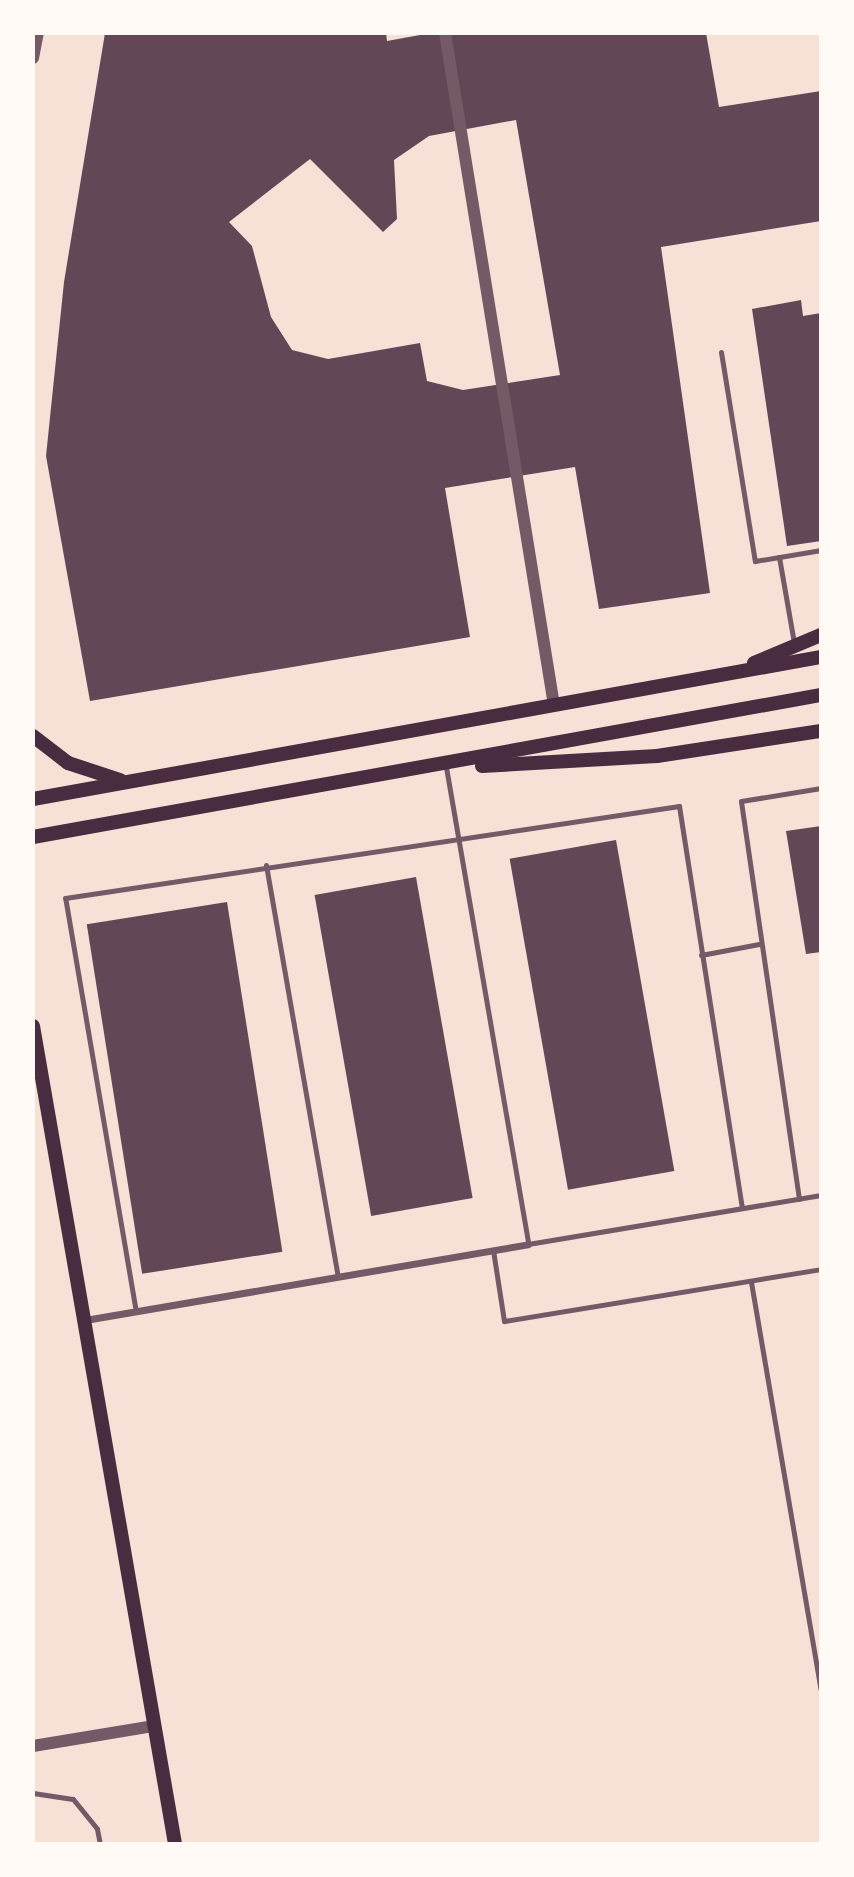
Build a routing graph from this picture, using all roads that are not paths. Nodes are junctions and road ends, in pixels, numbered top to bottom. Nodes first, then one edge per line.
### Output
1 (38, 33) edge
2 (446, 33) edge
3 (33, 58) edge
4 (721, 352) dead end
5 (821, 550) edge
6 (779, 557) junction
7 (821, 635) edge
8 (794, 646) junction
9 (821, 657) edge
10 (735, 671) junction
11 (821, 695) edge
12 (554, 705) junction
13 (821, 731) edge
14 (33, 736) edge
15 (446, 766) junction
16 (128, 782) junction
17 (821, 788) edge
18 (33, 799) edge
19 (33, 837) edge
20 (460, 839) junction
21 (266, 865) junction
22 (759, 944) junction
23 (701, 955) junction
24 (33, 1026) edge
25 (821, 1195) edge
26 (799, 1199) junction
27 (742, 1208) junction
28 (528, 1244) junction
29 (493, 1251) junction
30 (821, 1269) edge
31 (338, 1277) junction
32 (751, 1282) junction
33 (136, 1312) junction
34 (85, 1320) junction
35 (821, 1690) edge
36 (154, 1726) junction
37 (33, 1746) edge
38 (33, 1793) edge
39 (100, 1844) edge
40 (175, 1844) edge

1 - 3 street
2 - 12 street
4 - 6 lane
5 - 6 lane
6 - 8 lane
7 - 8 main road
8 - 10 main road
9 - 10 main road
10 - 12 main road
11 - 15 main road
12 - 16 main road
13 - 15 main road
14 - 16 main road
15 - 19 main road
15 - 20 lane
16 - 18 main road
17 - 22 lane
20 - 21 lane
20 - 23 lane
20 - 28 lane
21 - 31 lane
21 - 33 lane
22 - 23 lane
22 - 26 lane
23 - 27 lane
24 - 34 main road
25 - 26 lane
26 - 27 lane
27 - 28 lane
28 - 29 street
29 - 31 street
29 - 32 lane
30 - 32 lane
31 - 33 street
32 - 35 lane
33 - 34 street
34 - 36 main road
36 - 37 street
36 - 40 main road
38 - 39 lane

